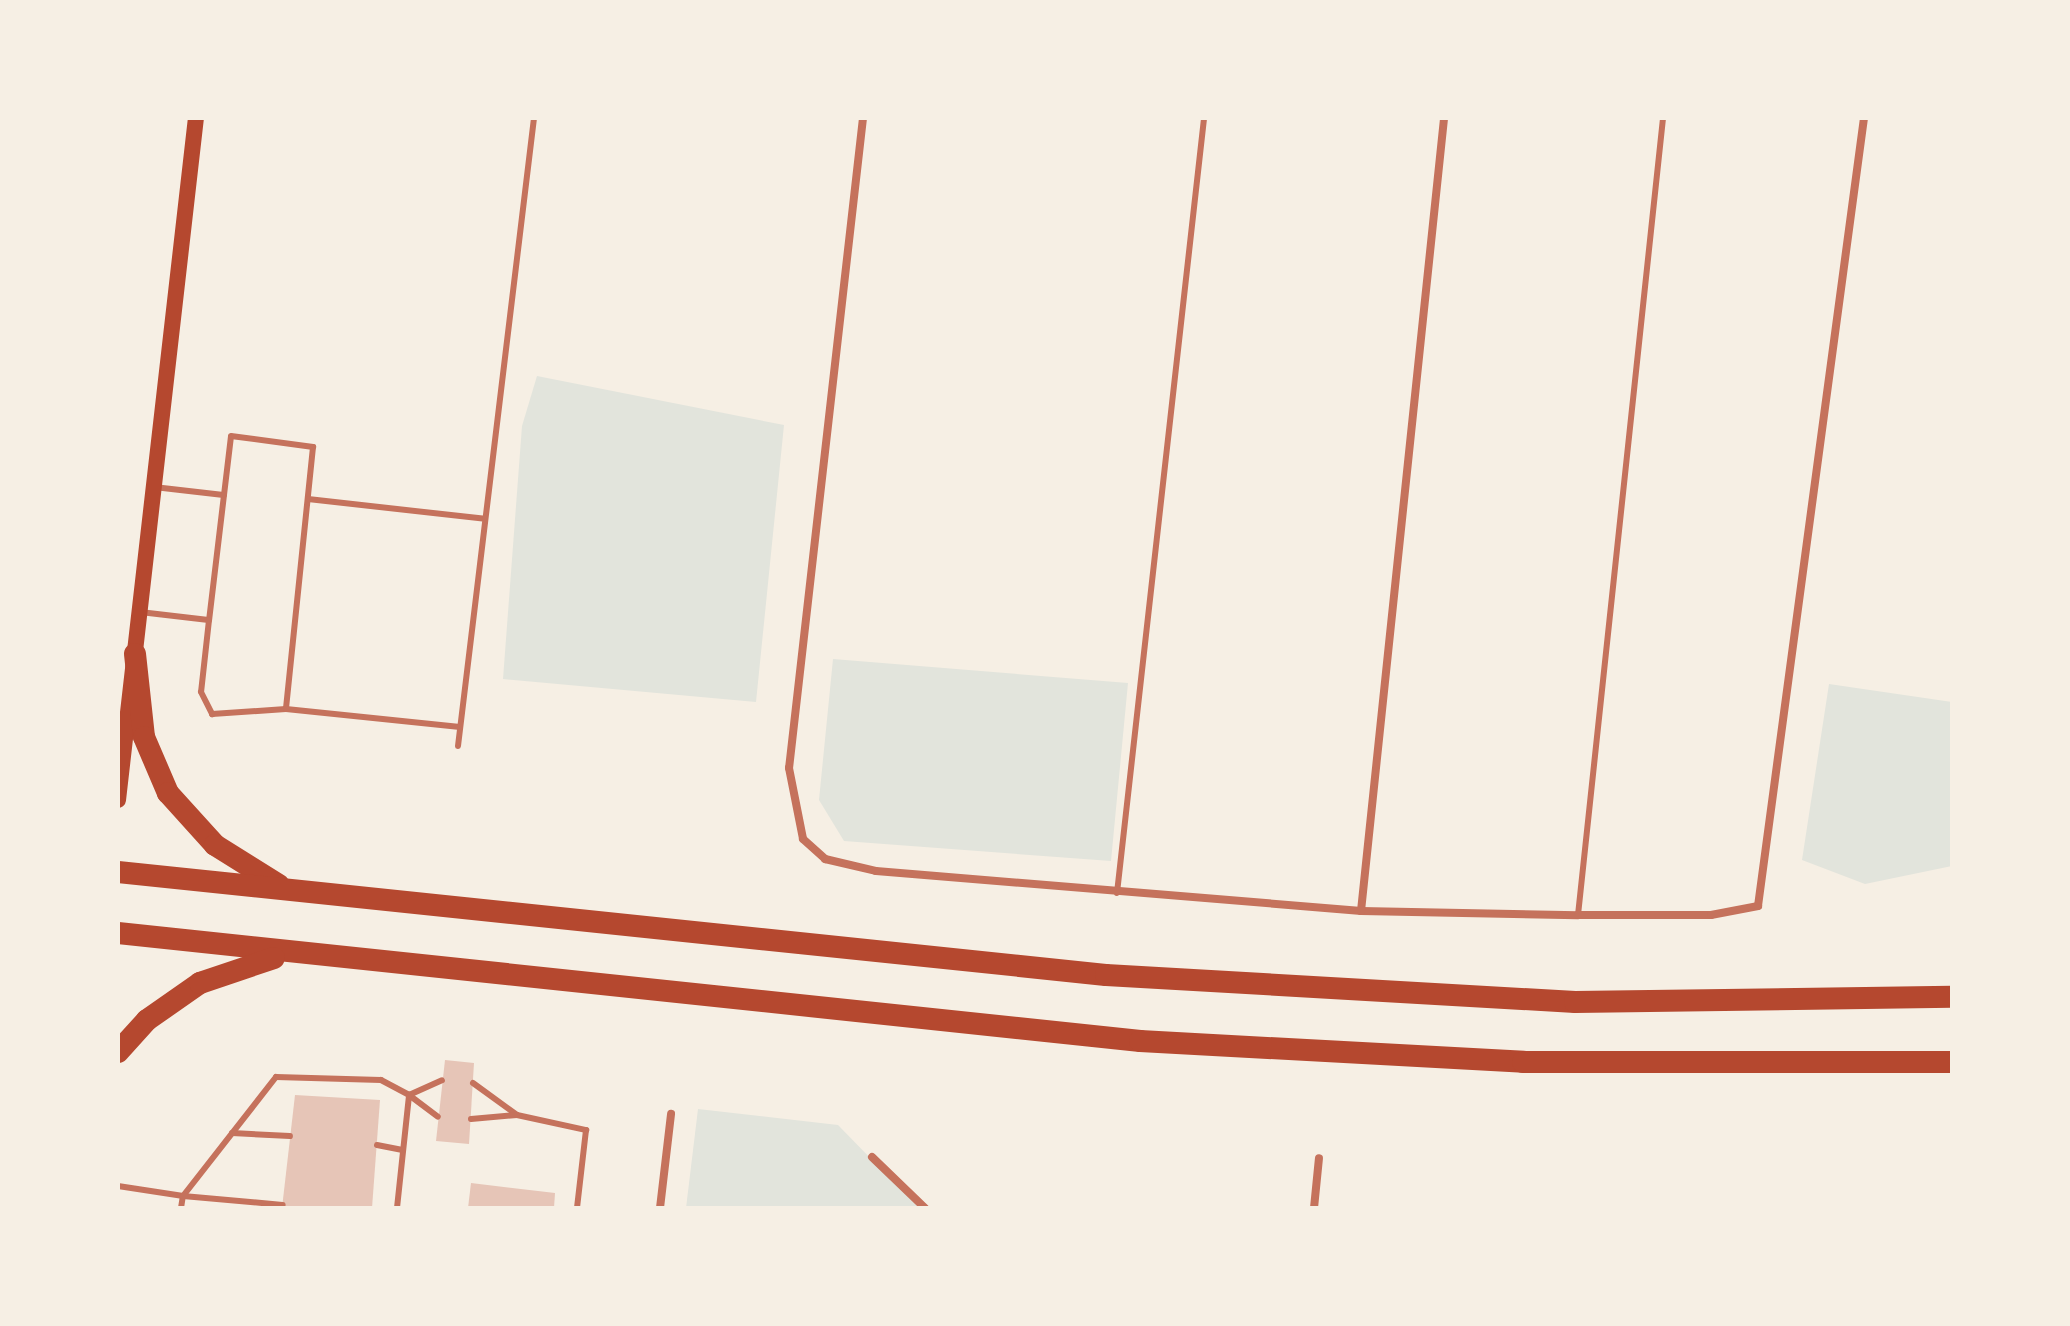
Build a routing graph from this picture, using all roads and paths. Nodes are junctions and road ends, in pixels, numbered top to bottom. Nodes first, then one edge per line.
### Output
1 (196, 118) edge
2 (534, 118) edge
3 (863, 118) edge
4 (1204, 118) edge
5 (1444, 118) edge
6 (1663, 118) edge
7 (1864, 118) edge
8 (154, 487) junction
9 (224, 495) junction
10 (308, 499) junction
11 (485, 519) junction
12 (140, 612) junction
13 (209, 620) junction
14 (135, 654) junction
15 (118, 701) edge
16 (286, 709) junction
17 (460, 727) junction
18 (458, 746) dead end
19 (118, 800) edge
20 (118, 872) edge
21 (1117, 893) junction
22 (299, 894) junction
23 (1361, 911) junction
24 (1578, 915) junction
25 (118, 933) edge
26 (292, 955) junction
27 (1952, 997) edge
28 (118, 1052) edge
29 (1952, 1062) edge
30 (442, 1080) dead end
31 (473, 1083) dead end
32 (409, 1095) junction
33 (671, 1114) dead end
34 (517, 1115) junction
35 (438, 1117) dead end
36 (471, 1119) dead end
37 (232, 1133) junction
38 (290, 1136) dead end
39 (377, 1145) dead end
40 (403, 1150) junction
41 (872, 1157) dead end
42 (1319, 1158) dead end
43 (118, 1186) edge
44 (183, 1196) junction
45 (283, 1205) dead end
46 (181, 1208) edge
47 (397, 1208) edge
48 (577, 1208) edge
49 (660, 1208) edge
50 (925, 1208) edge
51 (1314, 1208) edge

1 - 8 main road
2 - 11 lane
3 - 21 street
4 - 21 lane
5 - 23 street
6 - 24 lane
7 - 24 street
8 - 9 lane
8 - 12 main road
9 - 10 lane
9 - 13 lane
10 - 11 lane
10 - 16 lane
11 - 17 lane
12 - 13 lane
12 - 14 main road
13 - 16 lane
14 - 15 highway
14 - 19 main road
14 - 22 highway
16 - 17 lane
17 - 18 lane
20 - 22 highway
21 - 23 street
22 - 27 highway
23 - 24 street
25 - 26 highway
26 - 28 highway
26 - 29 highway
30 - 32 lane
31 - 34 lane
32 - 35 lane
32 - 37 lane
32 - 40 lane
33 - 49 street
34 - 36 lane
34 - 48 lane
37 - 38 lane
37 - 44 lane
39 - 40 lane
40 - 47 lane
41 - 50 street
42 - 51 street
43 - 44 lane
44 - 45 lane
44 - 46 lane

